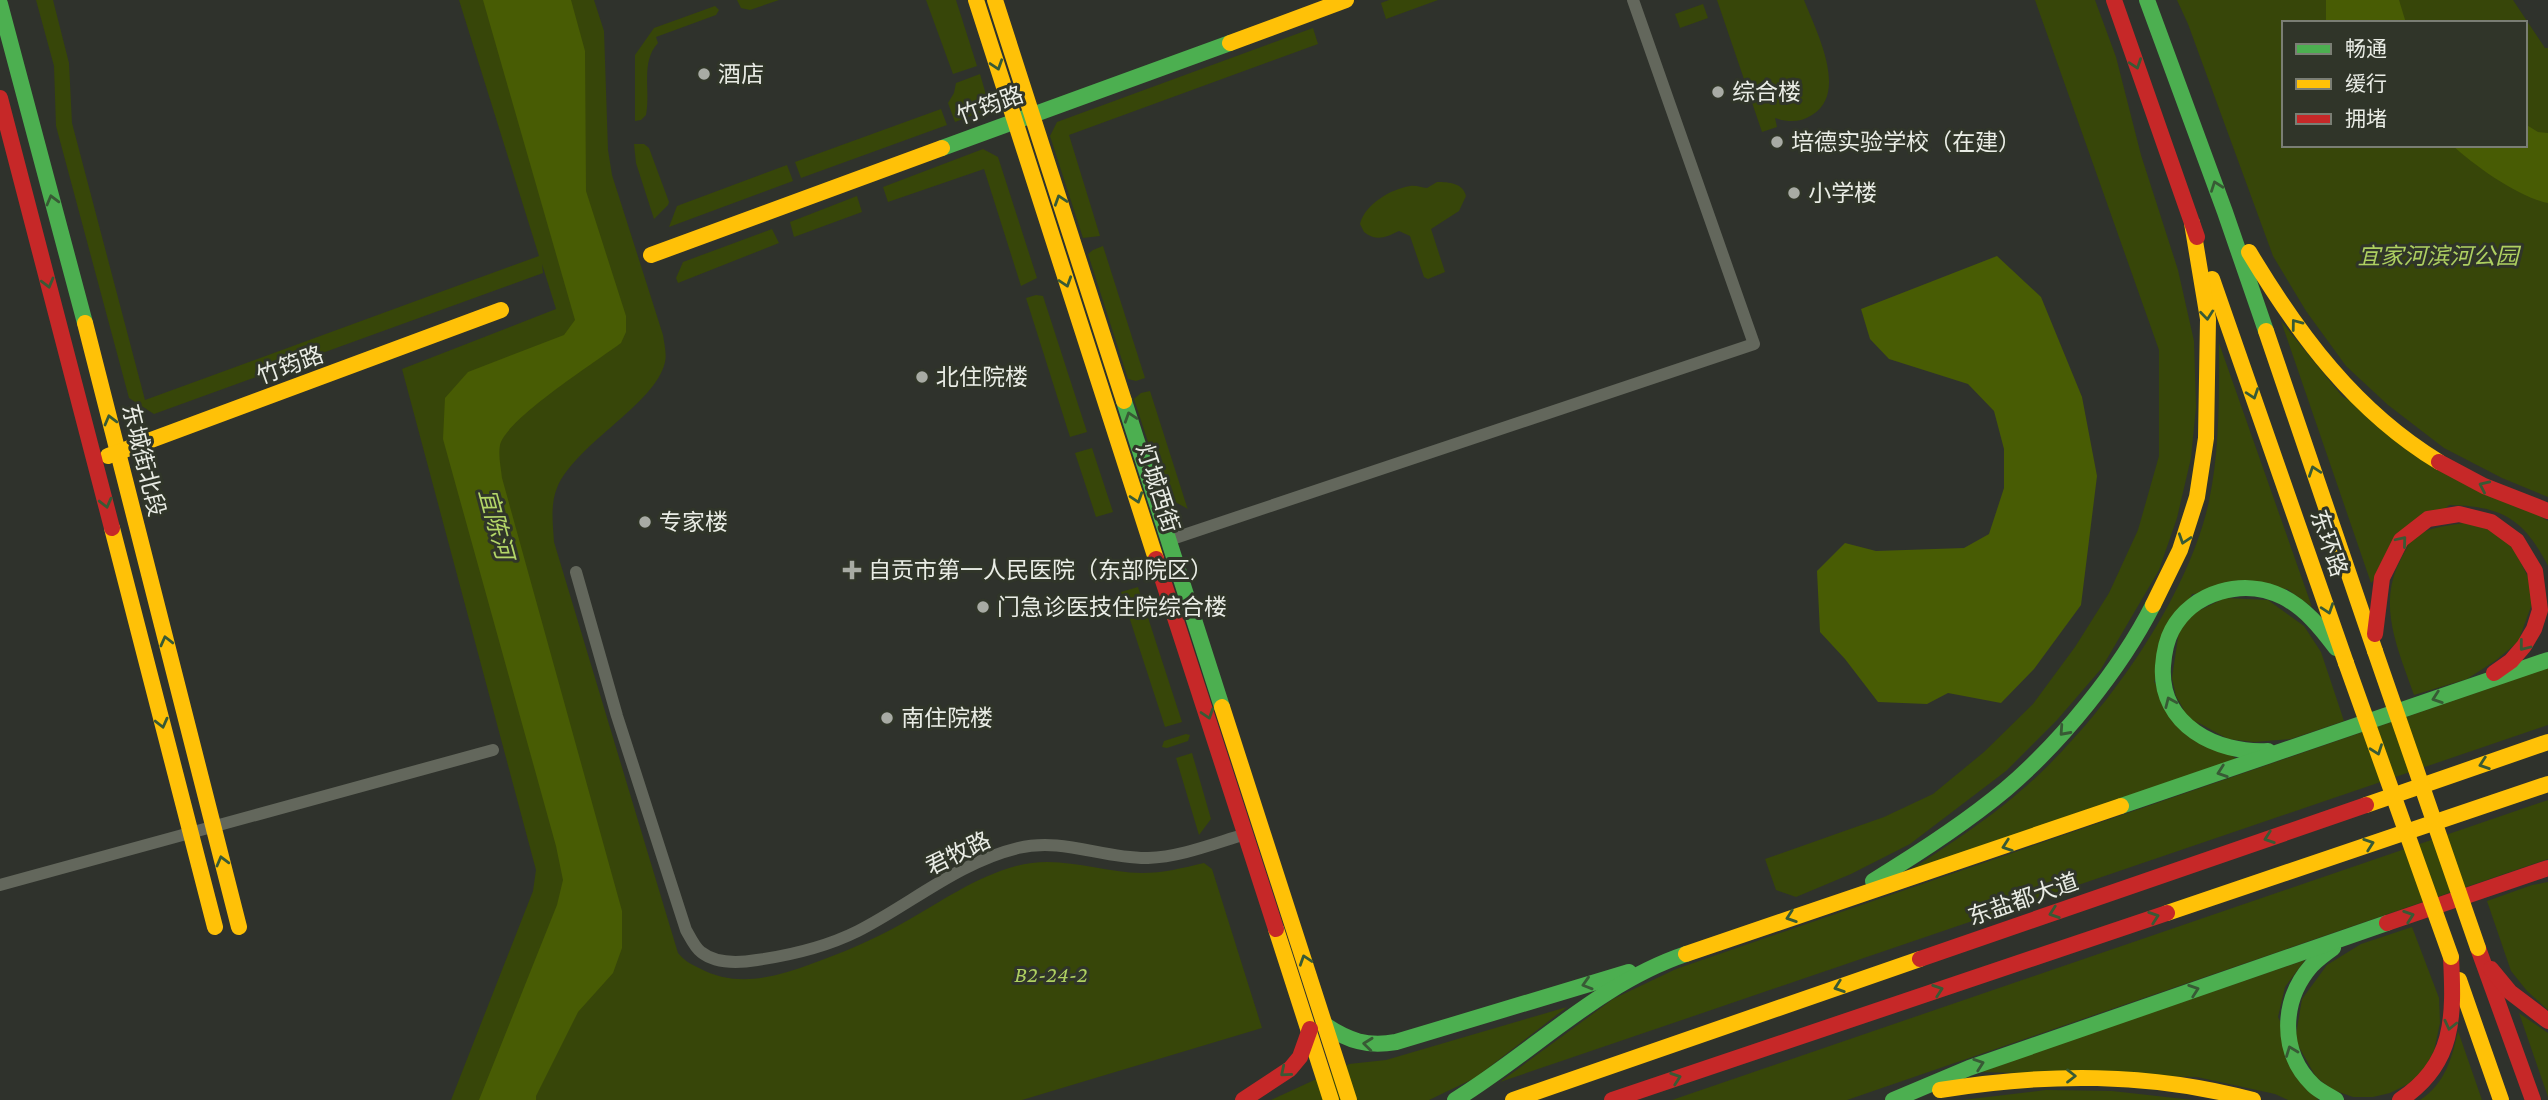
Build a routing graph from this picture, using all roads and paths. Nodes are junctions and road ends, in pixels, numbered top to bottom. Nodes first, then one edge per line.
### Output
1 (976, 0) edge
2 (995, 0) edge
3 (1346, 0) edge
4 (1633, 0) edge
5 (2114, 0) edge
6 (2147, 0) edge
7 (0, 4) edge
8 (0, 98) edge
9 (1032, 114) junction
10 (1015, 120) junction
11 (2225, 212) junction
12 (2192, 223) junction
13 (651, 255) dead end
14 (501, 310) dead end
15 (119, 453) junction
16 (95, 461) junction
17 (2548, 511) edge
18 (2328, 512) junction
19 (2298, 521) junction
20 (1170, 540) junction
21 (576, 572) dead end
22 (2375, 651) junction
23 (2548, 660) edge
24 (2346, 663) junction
25 (2470, 687) junction
26 (2548, 742) edge
27 (2292, 748) junction
28 (493, 750) dead end
29 (2548, 784) edge
30 (213, 827) junction
31 (190, 833) junction
32 (1246, 834) junction
33 (2546, 869) edge
34 (0, 885) edge
35 (1839, 900) junction
36 (215, 927) dead end
37 (239, 927) dead end
38 (2353, 936) junction
39 (2479, 948) junction
40 (1676, 957) junction
41 (2451, 957) junction
42 (2548, 1021) edge
43 (1317, 1027) junction
44 (1900, 1098) edge
45 (1242, 1100) edge
46 (1331, 1100) edge
47 (1349, 1100) edge
48 (1455, 1100) edge
49 (1513, 1100) edge
50 (1612, 1100) edge
51 (2253, 1100) edge
52 (2336, 1100) edge
53 (2400, 1100) edge
54 (2501, 1100) edge
55 (2533, 1100) edge

1 -> 10 main road, 灯城西街
2 - 9 main road, 灯城西街
3 - 9 main road, 竹筠路
4 - 20 street
5 -> 12 main road, 东环路
11 -> 6 main road, 东环路
15 -> 7 main road, 东城街北段
8 -> 16 main road, 东城街北段
9 - 10 main road, 竹筠路
20 -> 9 main road, 灯城西街
10 - 13 main road, 竹筠路
10 -> 32 main road, 灯城西街
17 -> 11 main road
18 -> 11 main road, 东环路
12 -> 19 main road, 东环路
12 -> 35 main road
14 - 15 main road, 竹筠路
15 - 16 main road, 竹筠路
30 -> 15 main road, 东城街北段
16 -> 31 main road, 东城街北段
18 - 19 main road
18 - 22 main road, 东环路
19 -> 24 main road, 东环路
43 -> 20 main road, 灯城西街
21 - 32 street, 君牧路
22 -> 25 main road
22 - 39 main road, 东环路, bridge
23 - 25 main road
27 -> 24 main road
24 -> 41 main road, 东环路, bridge
25 -> 27 main road
26 -> 49 main road, 东盐都大道
27 -> 35 main road
28 - 30 street
50 -> 29 main road
30 - 31 street
37 -> 30 main road, 东城街北段
31 - 34 street
31 - 36 main road, 东城街北段
32 - 43 main road, 灯城西街
38 -> 33 main road
35 -> 40 main road
44 -> 38 main road
52 -> 38 main road
39 - 42 main road
39 - 55 main road, 东环路
40 -> 43 main road
40 - 48 main road
41 -> 53 main road
41 - 54 main road, 东环路
43 -> 45 main road
43 - 46 main road
43 - 47 main road
44 -> 51 main road

